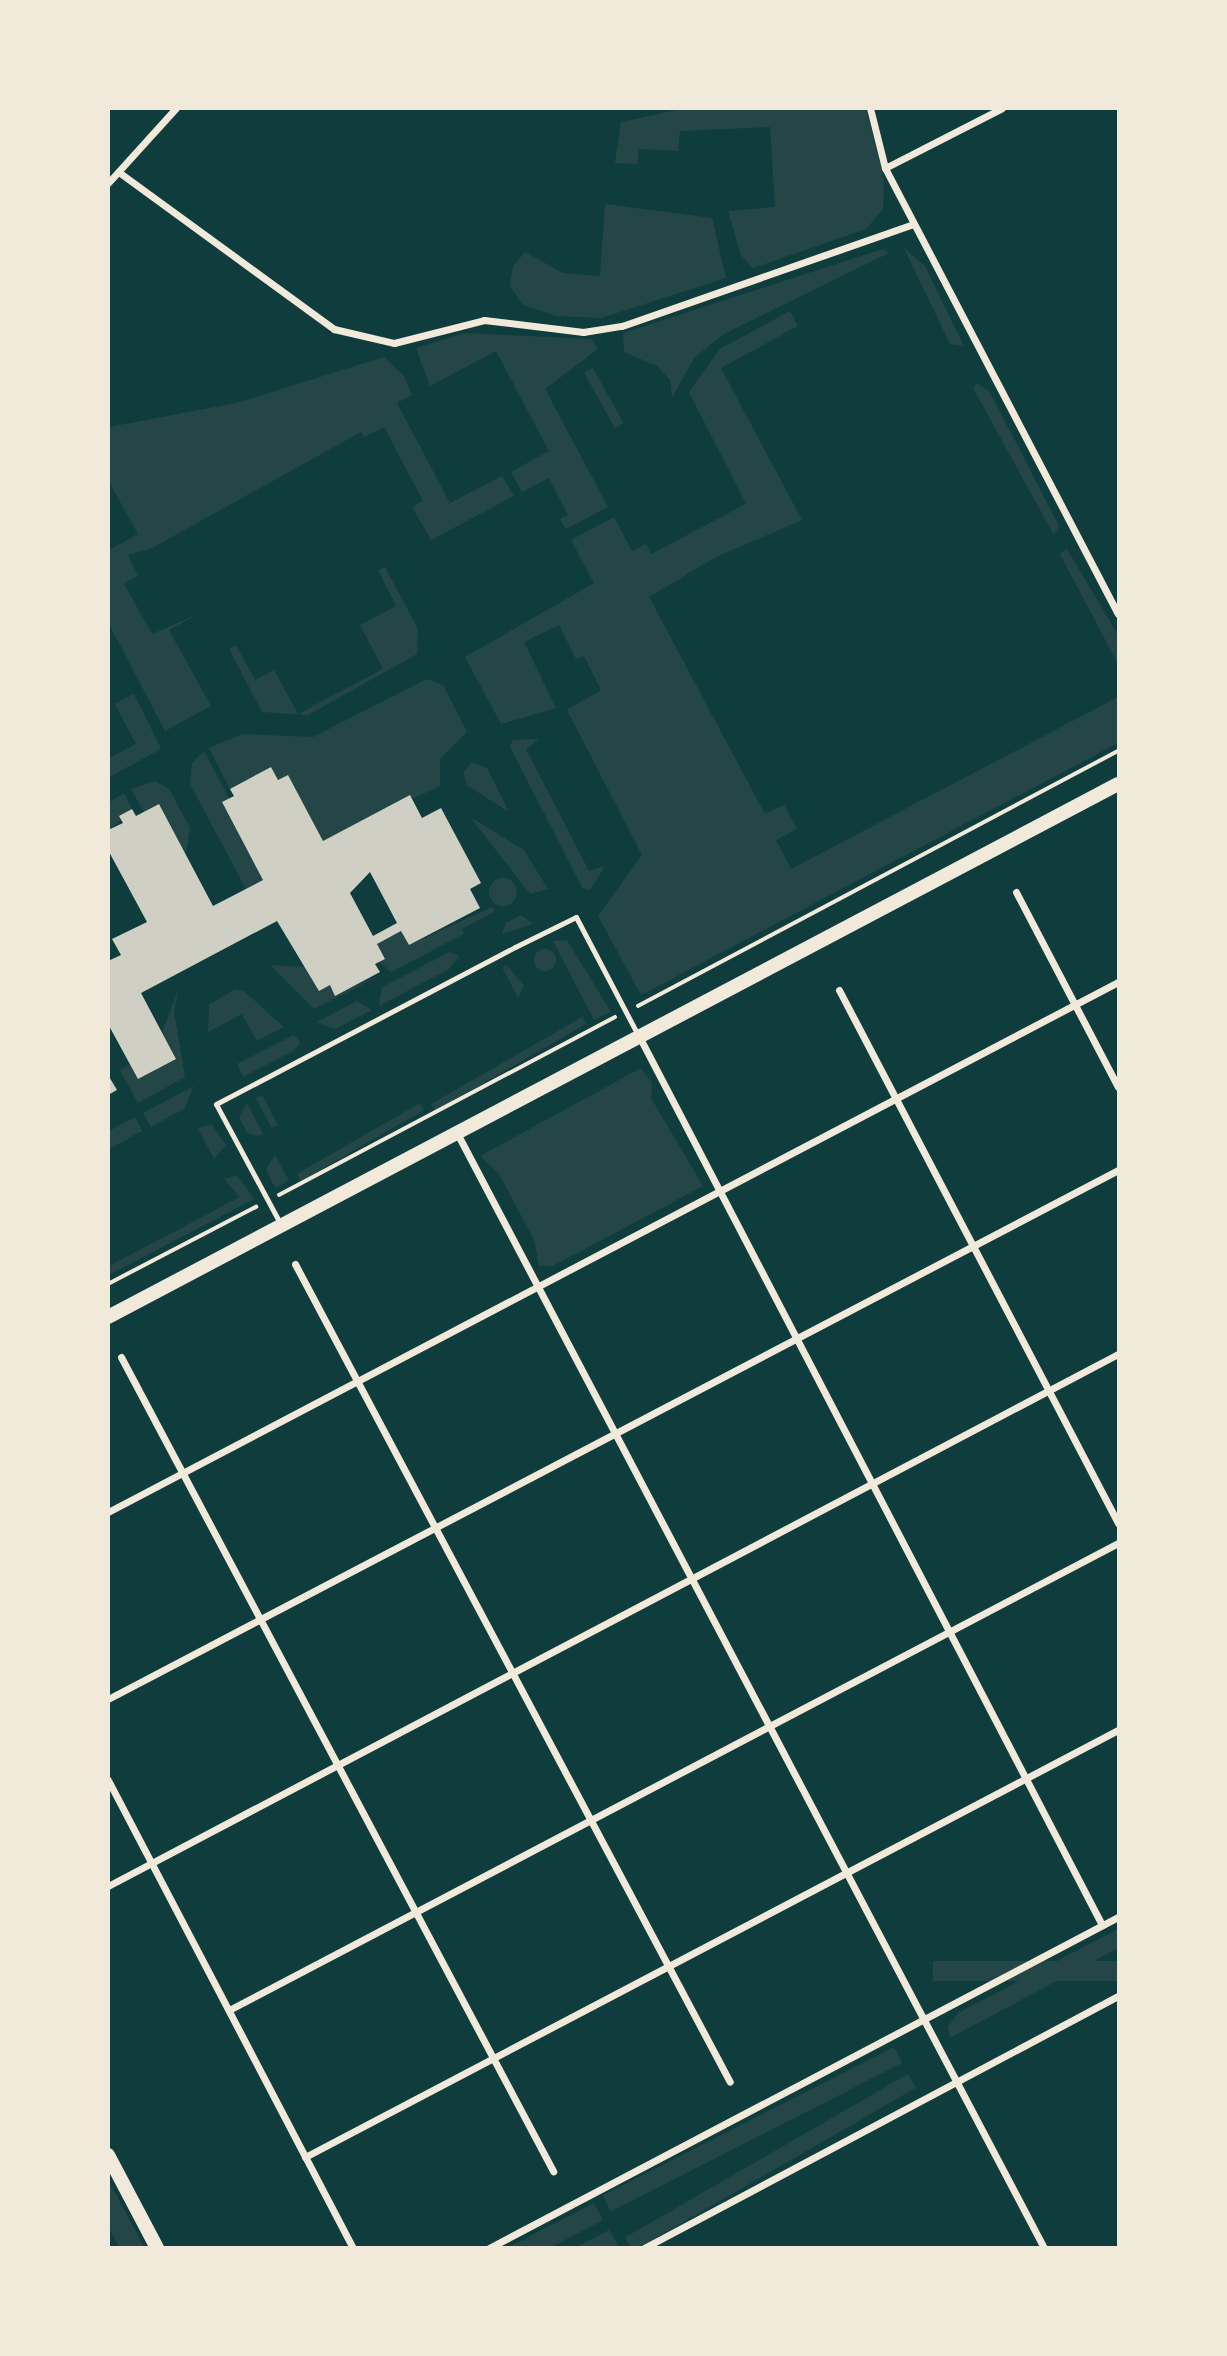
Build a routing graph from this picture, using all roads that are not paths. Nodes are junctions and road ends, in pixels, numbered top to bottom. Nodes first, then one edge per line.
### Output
1 (176, 108) edge
2 (870, 108) edge
3 (1002, 108) edge
4 (885, 168) junction
5 (121, 173) junction
6 (108, 183) edge
7 (913, 223) junction
8 (1118, 614) edge
9 (1118, 784) edge
10 (1016, 892) dead end
11 (1118, 982) edge
12 (839, 990) dead end
13 (1075, 1005) junction
14 (641, 1040) junction
15 (1118, 1087) edge
16 (896, 1099) junction
17 (457, 1135) junction
18 (1118, 1170) edge
19 (719, 1192) junction
20 (282, 1226) junction
21 (973, 1245) junction
22 (295, 1264) dead end
23 (537, 1287) junction
24 (108, 1317) edge
25 (796, 1337) junction
26 (1118, 1354) edge
27 (121, 1357) dead end
28 (359, 1381) junction
29 (1049, 1391) junction
30 (615, 1432) junction
31 (183, 1473) junction
32 (870, 1484) junction
33 (108, 1512) edge
34 (1118, 1523) edge
35 (436, 1527) junction
36 (1118, 1543) edge
37 (693, 1578) junction
38 (260, 1619) junction
39 (948, 1633) junction
40 (513, 1673) junction
41 (108, 1699) edge
42 (772, 1725) junction
43 (1118, 1730) edge
44 (338, 1765) junction
45 (108, 1780) edge
46 (1023, 1780) junction
47 (591, 1820) junction
48 (152, 1863) junction
49 (850, 1871) junction
50 (108, 1886) edge
51 (416, 1912) junction
52 (1118, 1917) edge
53 (1102, 1925) junction
54 (668, 1966) junction
55 (1118, 1996) edge
56 (229, 2010) junction
57 (925, 2018) junction
58 (494, 2058) junction
59 (730, 2082) dead end
60 (958, 2082) junction
61 (108, 2155) edge
62 (305, 2157) junction
63 (553, 2171) dead end
64 (157, 2248) edge
65 (353, 2248) edge
66 (489, 2248) edge
67 (643, 2248) edge
68 (1044, 2248) edge

1 - 5 street
2 - 4 street
3 - 4 street
4 - 7 street
5 - 6 street
5 - 7 street
7 - 8 street
9 - 14 main road
10 - 13 street
11 - 13 street
12 - 16 street
13 - 15 street
13 - 16 street
14 - 17 main road
14 - 19 street
14 - 20 lane
16 - 19 street
16 - 21 street
17 - 20 main road
17 - 23 street
18 - 21 street
19 - 23 street
19 - 25 street
20 - 24 main road
21 - 25 street
21 - 29 street
22 - 28 street
23 - 28 street
23 - 30 street
25 - 30 street
25 - 32 street
26 - 29 street
27 - 31 street
28 - 31 street
28 - 35 street
29 - 32 street
29 - 34 street
30 - 35 street
30 - 37 street
31 - 33 street
31 - 38 street
32 - 37 street
32 - 39 street
35 - 38 street
35 - 40 street
36 - 39 street
37 - 40 street
37 - 42 street
38 - 41 street
38 - 44 street
39 - 42 street
39 - 46 street
40 - 44 street
40 - 47 street
42 - 47 street
42 - 49 street
43 - 46 street
44 - 48 street
44 - 51 street
45 - 48 street
46 - 49 street
46 - 53 street
47 - 51 street
47 - 54 street
48 - 50 street
48 - 56 street
49 - 54 street
49 - 57 street
51 - 56 street
51 - 58 street
52 - 53 street
53 - 57 street
54 - 58 street
54 - 59 street
55 - 60 street
56 - 62 street
57 - 60 street
57 - 66 street
58 - 62 street
58 - 63 street
60 - 67 street
60 - 68 street
61 - 64 main road
62 - 65 street

